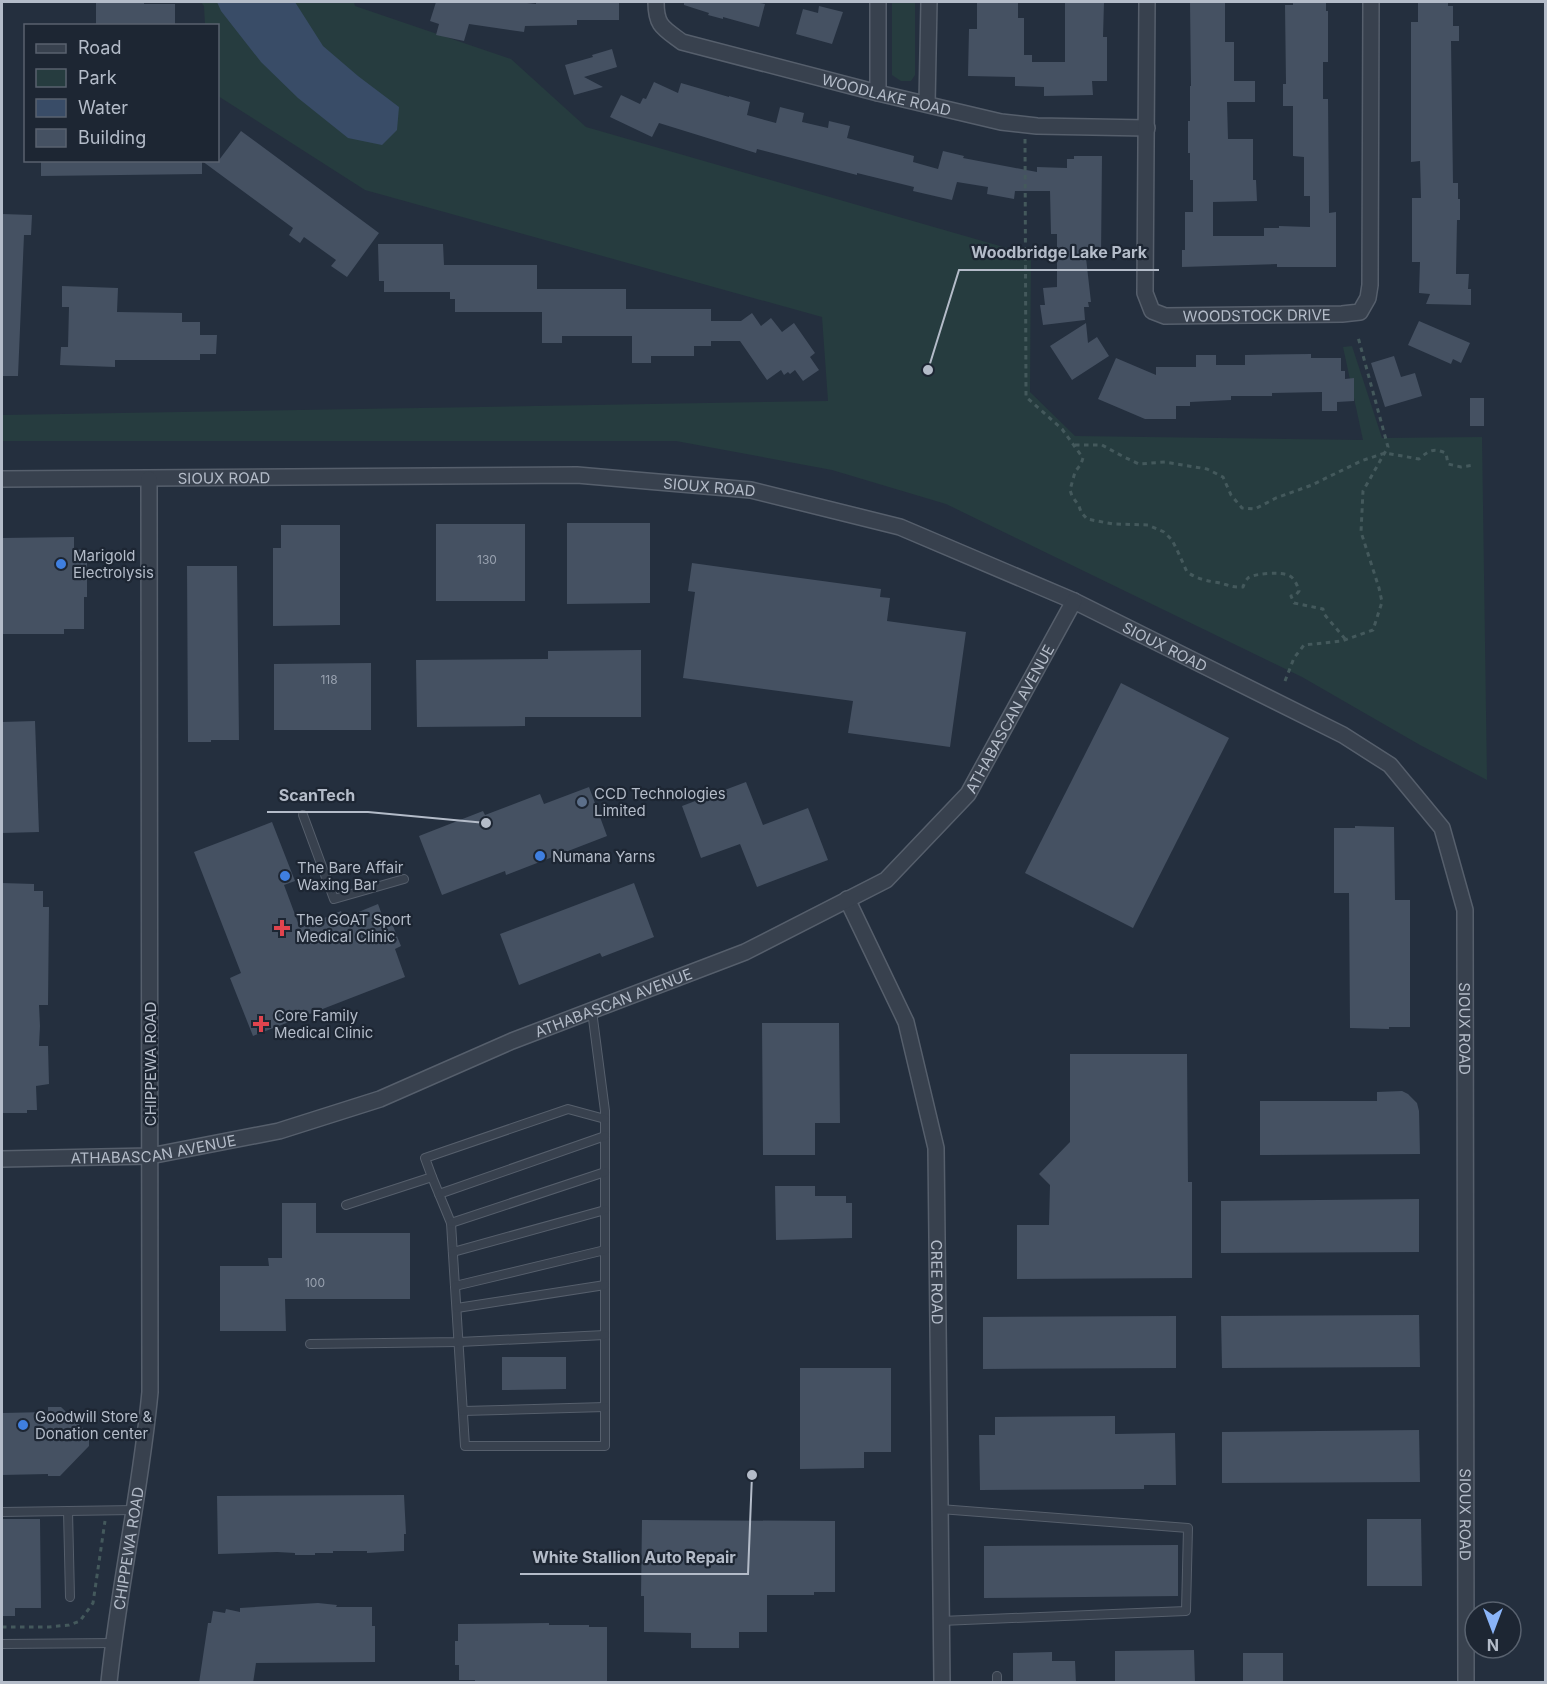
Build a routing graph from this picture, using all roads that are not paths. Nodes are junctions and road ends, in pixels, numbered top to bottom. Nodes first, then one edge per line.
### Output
1 (656, 2) edge
2 (878, 2) edge
3 (929, 2) edge
4 (1147, 2) edge
5 (1371, 2) edge
6 (878, 93) junction
7 (927, 104) junction
8 (1147, 129) junction
9 (2, 479) edge
10 (149, 479) junction
11 (1074, 601) junction
12 (303, 815) dead end
13 (404, 879) dead end
14 (847, 899) junction
15 (592, 1011) junction
16 (605, 1119) junction
17 (605, 1136) junction
18 (150, 1156) junction
19 (2, 1159) edge
20 (605, 1173) junction
21 (432, 1177) junction
22 (439, 1194) junction
23 (346, 1205) dead end
24 (605, 1210) junction
25 (451, 1223) junction
26 (605, 1250) junction
27 (453, 1252) junction
28 (605, 1285) junction
29 (455, 1286) junction
30 (457, 1308) junction
31 (605, 1335) junction
32 (459, 1342) junction
33 (310, 1344) dead end
34 (605, 1407) junction
35 (463, 1412) junction
36 (940, 1509) junction
37 (134, 1510) junction
38 (68, 1511) junction
39 (2, 1512) edge
40 (70, 1596) dead end
41 (942, 1621) junction
42 (113, 1643) junction
43 (2, 1644) edge
44 (109, 1683) edge
45 (942, 1683) edge
46 (1466, 1683) edge

1 - 6 street, WOODLAKE ROAD
2 - 6 street
3 - 7 street
4 - 8 street, WOODSTOCK DRIVE
5 - 8 street, WOODSTOCK DRIVE
6 - 7 street, WOODLAKE ROAD
7 - 8 street, WOODLAKE ROAD
9 - 10 street, SIOUX ROAD
10 - 11 street, SIOUX ROAD
10 - 18 street, CHIPPEWA ROAD
11 - 14 street, ATHABASCAN AVENUE
11 - 46 street, SIOUX ROAD
12 - 13 lane
14 - 15 street, ATHABASCAN AVENUE
14 - 36 street, CREE ROAD
15 - 16 lane
15 - 18 street, ATHABASCAN AVENUE
16 - 17 lane
16 - 21 lane
17 - 20 lane
17 - 22 lane
18 - 19 street, ATHABASCAN AVENUE
18 - 37 street, CHIPPEWA ROAD
20 - 24 lane
20 - 25 lane
21 - 22 lane
21 - 23 lane
22 - 25 lane
24 - 26 lane
24 - 27 lane
25 - 27 lane
26 - 28 lane
26 - 29 lane
27 - 29 lane
28 - 30 lane
28 - 31 lane
29 - 30 lane
30 - 32 lane
31 - 32 lane
31 - 34 lane
32 - 33 lane
32 - 35 lane
34 - 35 lane
34 - 35 lane
36 - 41 street, CREE ROAD
36 - 41 lane
37 - 38 lane
37 - 42 street, CHIPPEWA ROAD
38 - 39 lane
38 - 40 lane
41 - 45 street, CREE ROAD
42 - 43 lane
42 - 44 street, CHIPPEWA ROAD

